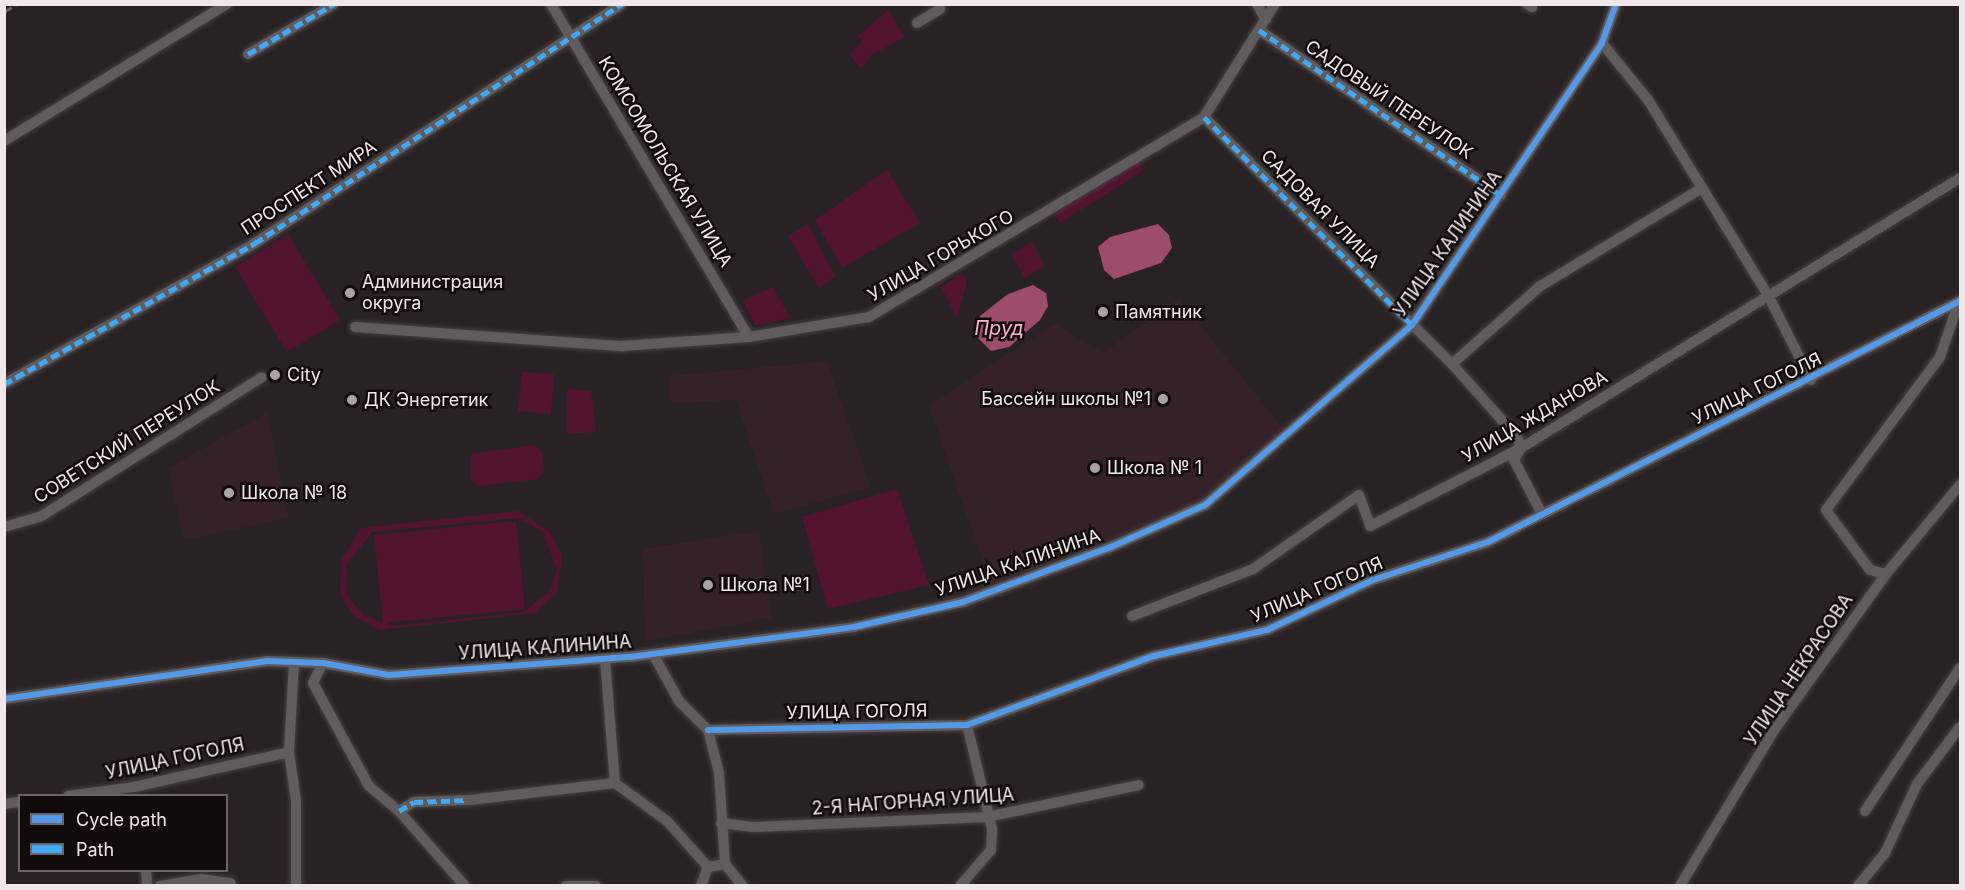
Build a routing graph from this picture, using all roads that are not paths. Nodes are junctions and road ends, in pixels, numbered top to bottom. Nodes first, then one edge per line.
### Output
1 (227, 4) edge
2 (334, 4) edge
3 (551, 4) edge
4 (622, 4) edge
5 (1257, 4) edge
6 (1275, 4) edge
7 (1616, 4) edge
8 (940, 9) dead end
9 (1266, 20) junction
10 (917, 23) dead end
11 (1259, 30) junction
12 (570, 37) junction
13 (1602, 43) junction
14 (248, 54) dead end
15 (1204, 117) junction
16 (4, 141) edge
17 (1960, 178) edge
18 (1702, 188) junction
19 (1501, 195) junction
20 (1769, 297) junction
21 (1959, 302) edge
22 (1412, 325) junction
23 (355, 327) dead end
24 (749, 337) junction
25 (1452, 364) junction
26 (262, 377) dead end
27 (1811, 380) junction
28 (4, 384) edge
29 (1521, 448) junction
30 (1960, 485) edge
31 (1541, 512) junction
32 (4, 526) edge
33 (1886, 574) junction
34 (1132, 616) dead end
35 (653, 654) junction
36 (605, 659) junction
37 (294, 662) junction
38 (323, 663) junction
39 (1960, 668) edge
40 (4, 699) edge
41 (967, 725) junction
42 (1960, 727) edge
43 (708, 730) junction
44 (289, 752) junction
45 (615, 783) junction
46 (1139, 785) dead end
47 (134, 791) edge
48 (84, 794) edge
49 (399, 811) junction
50 (1865, 811) dead end
51 (987, 818) junction
52 (721, 823) junction
53 (725, 864) junction
54 (708, 867) junction
55 (231, 883) dead end
56 (160, 885) edge
57 (296, 885) edge
58 (465, 885) edge
59 (566, 885) edge
60 (596, 885) edge
61 (701, 885) edge
62 (743, 885) edge
63 (960, 885) edge
64 (1680, 885) edge
65 (1858, 885) edge

1 - 16 street
2 - 14 street
3 - 12 street, КОМСОМОЛЬСКАЯ УЛИЦА
4 - 12 street, ПРОСПЕКТ МИРА
5 - 9 street
6 - 9 street, УЛИЦА ГОРЬКОГО
7 - 13 street, УЛИЦА КАЛИНИНА
8 - 10 street
9 - 11 street, УЛИЦА ГОРЬКОГО
11 - 15 street, УЛИЦА ГОРЬКОГО
11 - 19 street, САДОВЫЙ ПЕРЕУЛОК
12 - 24 street, КОМСОМОЛЬСКАЯ УЛИЦА
12 - 28 street, ПРОСПЕКТ МИРА
13 - 18 street
13 - 19 street, УЛИЦА КАЛИНИНА
15 - 22 street, САДОВАЯ УЛИЦА
15 - 24 street, УЛИЦА ГОРЬКОГО
17 - 20 street, УЛИЦА ЖДАНОВА
18 - 20 street
18 - 25 street
19 - 22 street, УЛИЦА КАЛИНИНА
20 - 27 street
20 - 29 street, УЛИЦА ЖДАНОВА
21 - 27 street, УЛИЦА ГОГОЛЯ
21 - 33 street
22 - 25 street, САДОВАЯ УЛИЦА
22 - 35 street, УЛИЦА КАЛИНИНА
23 - 24 street, УЛИЦА ГОРЬКОГО
25 - 29 street, САДОВАЯ УЛИЦА
26 - 32 street, СОВЕТСКИЙ ПЕРЕУЛОК
27 - 31 street, УЛИЦА ГОГОЛЯ
29 - 31 street
29 - 34 street, УЛИЦА ЖДАНОВА
30 - 33 street, УЛИЦА НЕКРАСОВА
31 - 41 street, УЛИЦА ГОГОЛЯ
33 - 64 street, УЛИЦА НЕКРАСОВА
35 - 36 street, УЛИЦА КАЛИНИНА
35 - 43 street
36 - 38 street, УЛИЦА КАЛИНИНА
36 - 45 street
37 - 38 street, УЛИЦА КАЛИНИНА
37 - 40 street, УЛИЦА КАЛИНИНА
37 - 44 street
38 - 49 street
39 - 50 street
41 - 43 street, УЛИЦА ГОГОЛЯ
41 - 51 street
42 - 65 street
43 - 52 street
44 - 47 street, УЛИЦА ГОГОЛЯ
44 - 57 street
45 - 49 street
45 - 54 street
46 - 51 street, 2-Я НАГОРНАЯ УЛИЦА
47 - 48 street, УЛИЦА ГОГОЛЯ
49 - 58 street
51 - 52 street, 2-Я НАГОРНАЯ УЛИЦА
51 - 63 street
52 - 53 street
53 - 54 street
53 - 62 street
54 - 61 street
55 - 56 street
59 - 60 street

